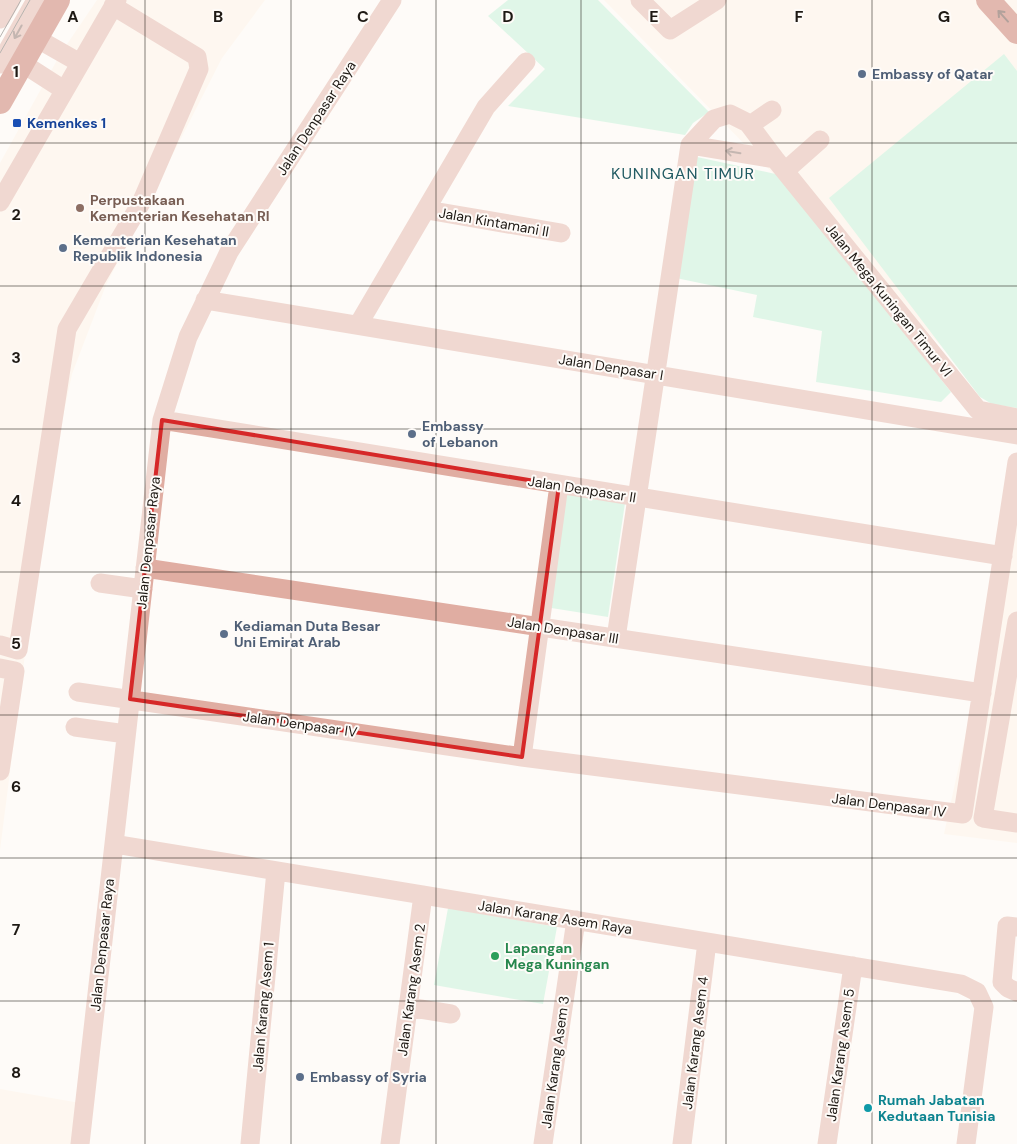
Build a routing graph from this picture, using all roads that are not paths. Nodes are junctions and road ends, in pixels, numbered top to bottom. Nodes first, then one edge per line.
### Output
1 (11, 0) edge
2 (36, 0) edge
3 (58, 0) edge
4 (392, 0) edge
5 (640, 0) edge
6 (717, 0) edge
7 (988, 0) edge
8 (115, 3) edge
9 (0, 19) edge
10 (1017, 32) edge
11 (36, 38) junction
12 (526, 62) dead end
13 (80, 63) junction
14 (11, 64) edge
15 (64, 90) junction
16 (0, 102) edge
17 (772, 110) dead end
18 (750, 125) junction
19 (820, 140) dead end
20 (690, 145) junction
21 (780, 165) junction
22 (0, 202) edge
23 (427, 210) junction
24 (561, 233) dead end
25 (205, 300) junction
26 (358, 325) junction
27 (656, 374) junction
28 (1017, 418) edge
29 (162, 420) junction
30 (1017, 435) edge
31 (1017, 462) edge
32 (559, 485) junction
33 (637, 498) junction
34 (1003, 556) junction
35 (145, 568) junction
36 (100, 582) dead end
37 (143, 589) junction
38 (1017, 620) edge
39 (540, 627) junction
40 (616, 638) junction
41 (0, 645) edge
42 (0, 668) edge
43 (78, 692) dead end
44 (982, 693) junction
45 (130, 699) junction
46 (75, 727) dead end
47 (126, 734) junction
48 (522, 757) junction
49 (0, 771) edge
50 (1017, 823) edge
51 (114, 844) junction
52 (276, 871) junction
53 (423, 895) junction
54 (576, 920) junction
55 (1017, 927) edge
56 (707, 942) junction
57 (853, 966) junction
58 (1017, 992) edge
59 (408, 1007) junction
60 (451, 1014) dead end
61 (80, 1144) edge
62 (250, 1144) edge
63 (390, 1144) edge
64 (544, 1144) edge
65 (682, 1144) edge
66 (827, 1144) edge
67 (966, 1144) edge

1 - 9 street
2 -> 14 street
3 - 11 main road
4 - 25 street, Jalan Denpasar Raya
5 - 6 street
10 -> 7 main road
8 - 13 street
8 - 41 street
11 - 13 street
11 - 14 main road
12 - 23 street, Jalan Kintamani II
13 - 15 street
14 - 15 street
14 - 16 main road
15 - 22 street
17 - 18 street
18 - 20 street, Jalan Mega Kuningan Timur VI
18 - 21 street, Jalan Mega Kuningan Timur VI
19 - 21 street
21 -> 20 street
20 - 27 street
21 - 28 street, Jalan Mega Kuningan Timur VI
23 - 24 street, Jalan Kintamani II
23 - 26 street, Jalan Kintamani II
25 - 26 street, Jalan Denpasar I
25 - 29 street, Jalan Denpasar Raya
26 - 27 street, Jalan Denpasar I
27 - 30 street, Jalan Denpasar I
27 - 33 street
29 - 32 street, Jalan Denpasar II
29 - 35 street, Jalan Denpasar Raya
31 - 34 street, Jalan Denpasar IV
32 - 33 street, Jalan Denpasar II
32 - 39 street
33 - 34 street, Jalan Denpasar II
33 - 40 street
34 - 44 street, Jalan Denpasar IV
35 - 37 street, Jalan Denpasar Raya
35 - 39 street, Jalan Denpasar III
36 - 37 street
37 - 45 street, Jalan Denpasar Raya
38 - 50 street
39 - 40 street, Jalan Denpasar III
39 - 48 street
40 - 44 street, Jalan Denpasar III
42 - 49 street
43 - 45 street, Jalan Denpasar IV
44 - 48 street, Jalan Denpasar IV
45 - 47 street, Jalan Denpasar Raya
45 - 48 street, Jalan Denpasar IV
46 - 47 street
47 - 51 street, Jalan Denpasar Raya
51 - 52 street, Jalan Karang Asem Raya
51 - 61 street, Jalan Denpasar Raya
52 - 53 street, Jalan Karang Asem Raya
52 - 62 street, Jalan Karang Asem 1
53 - 54 street, Jalan Karang Asem Raya
53 - 59 street, Jalan Karang Asem 2
54 - 56 street, Jalan Karang Asem Raya
54 - 64 street, Jalan Karang Asem 3
55 - 58 street
56 - 57 street, Jalan Karang Asem Raya
56 - 65 street, Jalan Karang Asem 4
57 - 66 street, Jalan Karang Asem 5
57 - 67 street, Jalan Karang Asem Raya
59 - 60 street
59 - 63 street, Jalan Karang Asem 2

